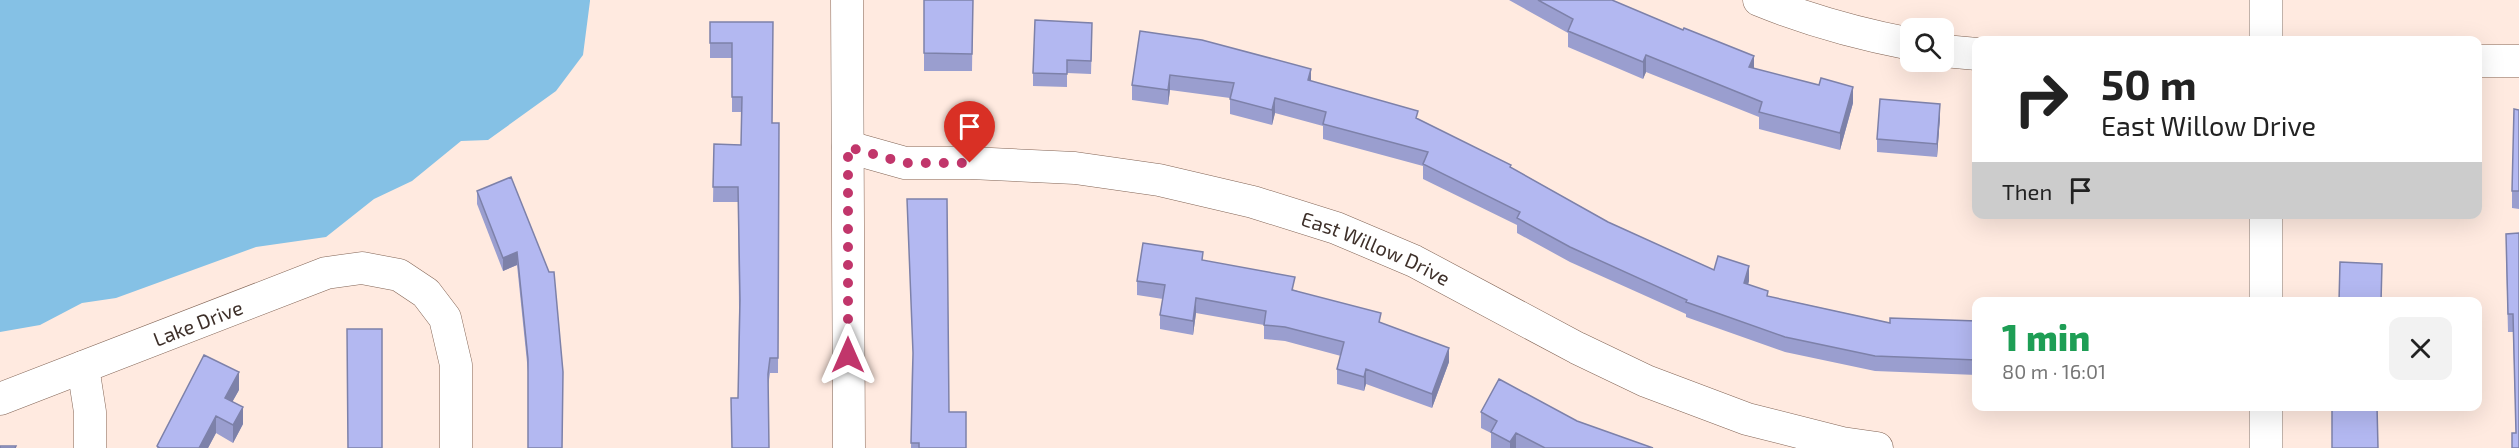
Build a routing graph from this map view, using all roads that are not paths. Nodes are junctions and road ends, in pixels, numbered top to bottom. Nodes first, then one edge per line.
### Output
1 (847, 0) edge
2 (1759, 0) edge
3 (2266, 0) edge
4 (2266, 36) edge
5 (1900, 42) edge
6 (1954, 52) edge
7 (1972, 54) edge
8 (2482, 61) edge
9 (2519, 61) edge
10 (848, 147) junction
11 (2266, 219) edge
12 (2266, 297) edge
13 (83, 367) junction
14 (0, 399) edge
15 (2266, 411) edge
16 (90, 448) edge
17 (456, 448) edge
18 (849, 448) edge
19 (1877, 448) edge
20 (2266, 448) edge

1 - 10 street
2 - 5 street
3 - 4 main road
6 - 7 street
8 - 9 street
10 - 18 street
10 - 19 street, East Willow Drive
11 - 12 main road
13 - 14 street, Lake Drive
13 - 16 street
13 - 17 street, Lake Drive
15 - 20 main road

